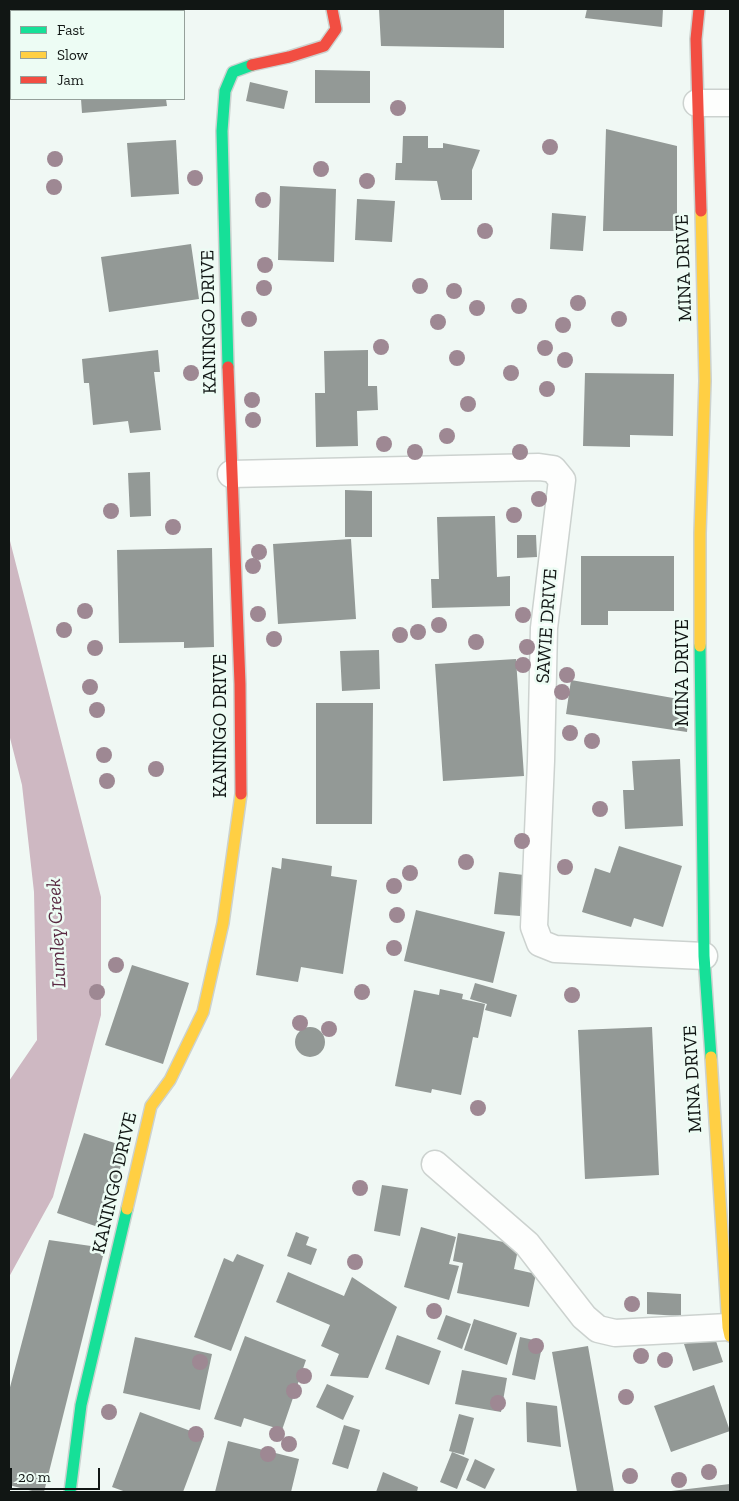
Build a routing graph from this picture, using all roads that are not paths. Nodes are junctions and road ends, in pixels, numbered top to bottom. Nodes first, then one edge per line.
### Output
1 (332, 9) edge
2 (699, 9) edge
3 (697, 103) junction
4 (730, 103) edge
5 (231, 474) junction
6 (704, 956) junction
7 (436, 1164) dead end
8 (729, 1331) edge
9 (70, 1492) edge

1 - 5 street, KANINGO DRIVE
2 - 3 street, MINA DRIVE
3 - 4 street
3 - 6 street, MINA DRIVE
5 - 6 street, SAWIE DRIVE
5 - 9 street, KANINGO DRIVE
6 - 8 street, MINA DRIVE
7 - 8 street

